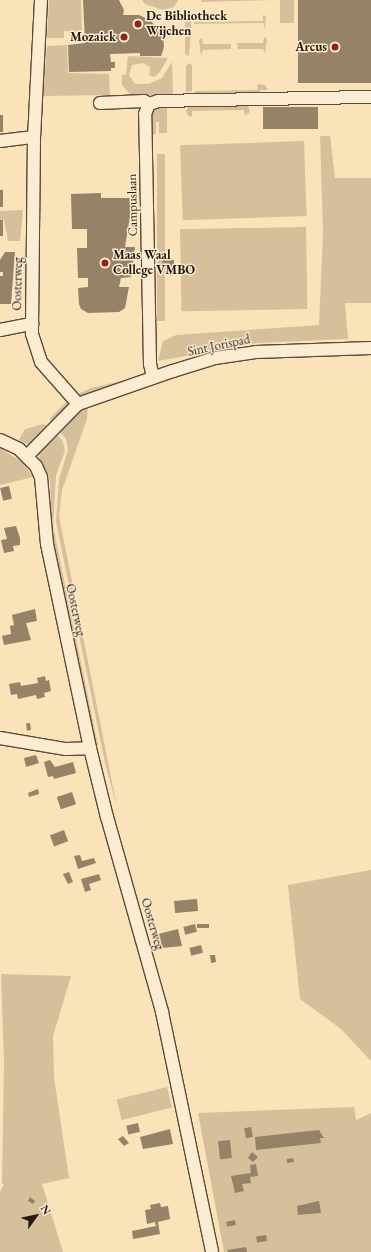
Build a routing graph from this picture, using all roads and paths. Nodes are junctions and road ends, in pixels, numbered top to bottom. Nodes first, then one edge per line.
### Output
1 (41, 0) edge
2 (371, 97) edge
3 (100, 103) dead end
4 (149, 104) junction
5 (34, 137) junction
6 (0, 141) edge
7 (32, 324) junction
8 (0, 330) edge
9 (371, 348) edge
10 (153, 377) junction
11 (78, 404) junction
12 (0, 440) edge
13 (27, 456) junction
14 (0, 738) edge
15 (90, 748) junction
16 (212, 1252) edge

1 - 5 street, Oosterweg
2 - 4 street
3 - 4 street
4 - 10 street, Campuslaan
5 - 6 street
5 - 7 street, Oosterweg
7 - 8 street
7 - 11 street, Oosterweg
9 - 10 street, Sint Jorispad
10 - 11 street, Sint Jorispad
11 - 13 street
12 - 13 street
13 - 15 street, Oosterweg
14 - 15 street
15 - 16 street, Oosterweg

